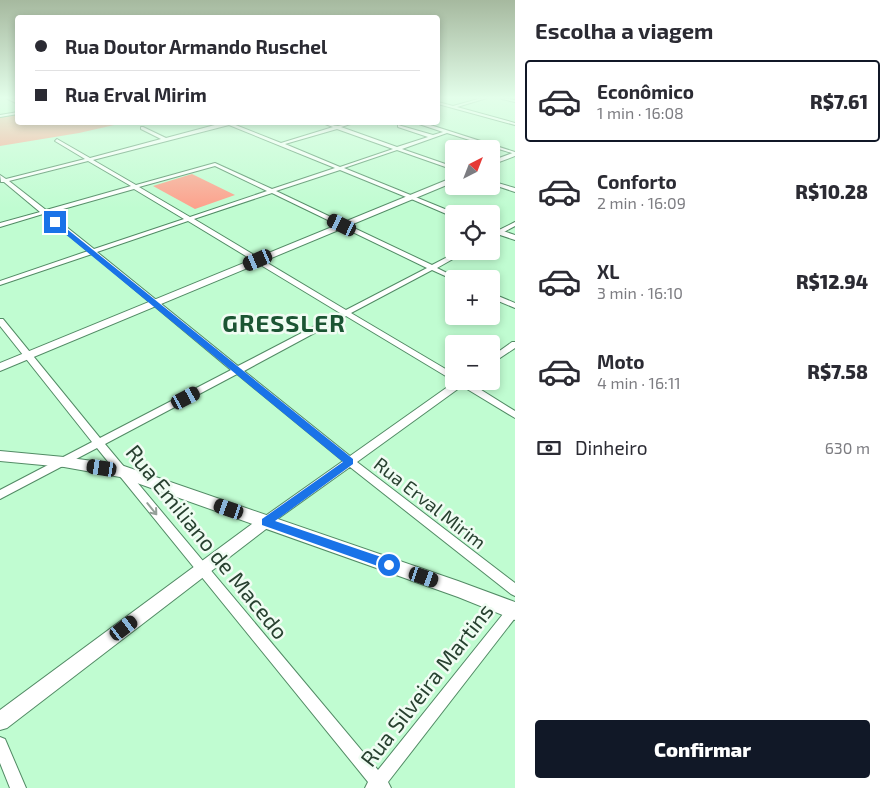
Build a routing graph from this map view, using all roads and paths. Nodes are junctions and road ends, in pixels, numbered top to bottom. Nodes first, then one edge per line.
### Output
1 (156, 135) edge
2 (186, 135) edge
3 (259, 135) edge
4 (314, 135) edge
5 (357, 135) edge
6 (426, 135) edge
7 (439, 135) edge
8 (456, 135) edge
9 (433, 137) junction
10 (57, 140) dead end
11 (166, 140) junction
12 (281, 144) junction
13 (397, 149) junction
14 (515, 153) edge
15 (91, 159) junction
16 (500, 159) edge
17 (445, 166) edge
18 (339, 168) junction
19 (2, 180) edge
20 (445, 183) edge
21 (500, 185) edge
22 (136, 186) junction
23 (271, 190) junction
24 (515, 190) edge
25 (411, 197) junction
26 (445, 210) edge
27 (44, 213) junction
28 (189, 218) junction
29 (515, 224) edge
30 (0, 225) edge
31 (342, 225) junction
32 (500, 232) joint
33 (515, 238) edge
34 (90, 252) junction
35 (258, 260) junction
36 (448, 260) edge
37 (433, 268) junction
38 (445, 274) edge
39 (0, 283) edge
40 (500, 299) edge
41 (154, 303) junction
42 (515, 306) edge
43 (347, 313) junction
44 (0, 321) edge
45 (515, 344) edge
46 (28, 355) junction
47 (500, 355) edge
48 (0, 366) edge
49 (239, 370) junction
50 (445, 372) edge
51 (447, 390) edge
52 (474, 390) edge
53 (515, 415) edge
54 (98, 444) junction
55 (0, 456) edge
56 (64, 462) junction
57 (350, 462) junction
58 (121, 471) junction
59 (0, 495) edge
60 (265, 522) junction
61 (202, 570) junction
62 (515, 590) edge
63 (514, 610) edge
64 (0, 720) edge
65 (0, 744) edge
66 (378, 786) edge
67 (18, 788) edge

1 - 11 street
2 - 11 street
3 - 12 street
4 - 12 street
5 - 13 street
6 - 9 street
7 - 9 street
8 - 14 street
9 - 13 street
10 - 15 street
11 - 15 street
12 - 18 street
13 - 17 street
13 - 18 street
14 - 16 main road
15 - 19 street
15 - 22 street
18 - 23 street
18 - 25 street
19 - 27 street, Rua Erval Mirim
20 - 25 main road
21 - 24 street
22 - 23 street
22 - 27 street
22 - 28 street
23 - 28 street
23 - 31 street
25 - 26 street
25 - 31 main road
27 - 30 street
27 - 34 street, Rua Erval Mirim
28 - 34 street
28 - 35 street
29 - 32 street
31 - 35 main road
31 - 37 street
32 - 33 street
34 - 39 street
34 - 41 street, Rua Erval Mirim
35 - 41 main road
35 - 43 street
36 - 37 street
37 - 38 street
37 - 43 street
40 - 42 street
41 - 46 main road
41 - 49 street, Rua Erval Mirim
43 - 49 street
43 - 50 street
44 - 46 street, Rua Emiliano de Macedo
45 - 47 street
46 - 48 main road
46 - 54 street, Rua Emiliano de Macedo
49 - 54 street
49 - 57 street, Rua Erval Mirim
51 - 57 street
52 - 53 street
54 - 56 street
54 - 58 street, Rua Emiliano de Macedo
55 - 56 main road
56 - 58 main road
56 - 59 street
57 - 60 street
57 - 62 street, Rua Erval Mirim
58 - 60 main road
58 -> 61 street, Rua Emiliano de Macedo
60 - 61 street
60 - 63 main road
61 - 64 street
61 - 66 street, Rua Emiliano de Macedo
63 - 66 street, Rua Silveira Martins
65 - 67 street

